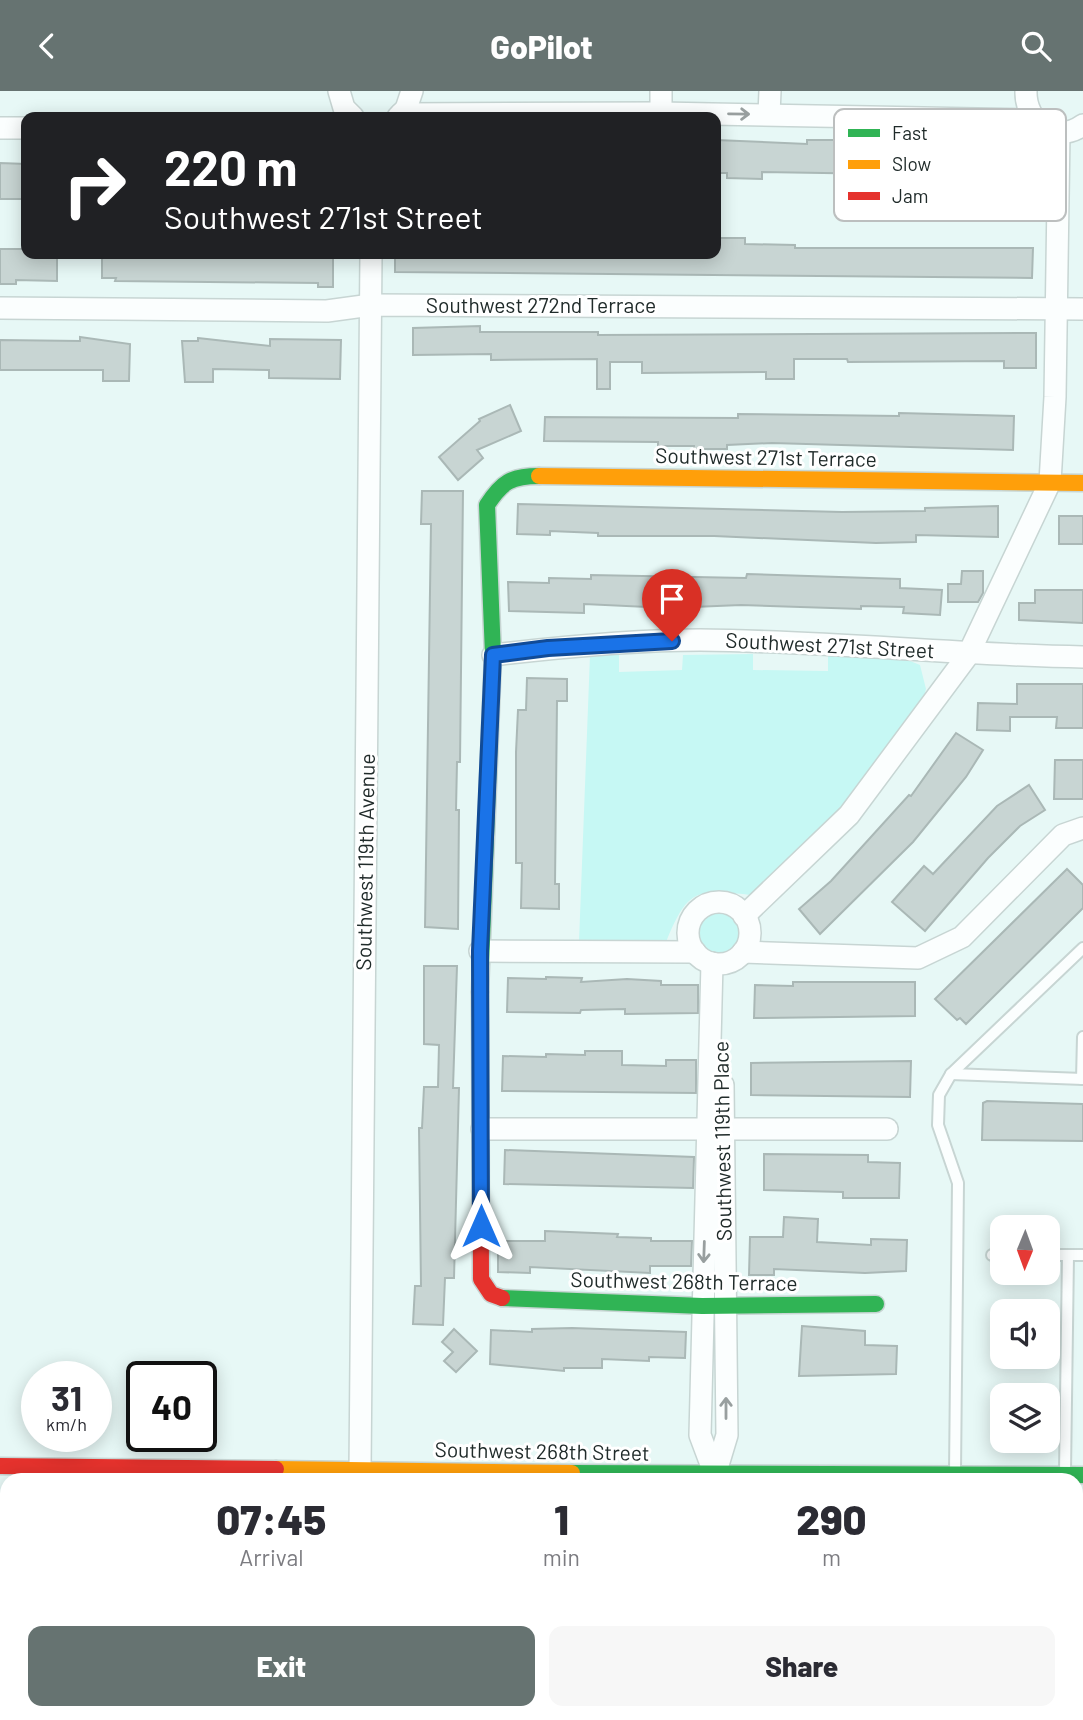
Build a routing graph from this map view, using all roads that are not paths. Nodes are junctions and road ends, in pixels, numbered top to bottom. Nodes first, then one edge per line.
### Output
1 (339, 91) edge
2 (412, 91) edge
3 (661, 91) edge
4 (770, 91) edge
5 (1026, 91) edge
6 (1029, 109) edge
7 (348, 112) edge
8 (403, 112) edge
9 (661, 112) edge
10 (721, 114) edge
11 (769, 114) junction
12 (834, 115) edge
13 (1083, 125) edge
14 (0, 128) edge
15 (21, 128) edge
16 (1066, 132) edge
17 (1058, 221) edge
18 (371, 259) edge
19 (371, 305) junction
20 (0, 308) edge
21 (1083, 309) edge
22 (1057, 310) junction
23 (1050, 482) junction
24 (1083, 483) edge
25 (493, 655) junction
26 (968, 655) junction
27 (1083, 657) edge
28 (1083, 828) edge
29 (744, 916) junction
30 (1083, 948) edge
31 (480, 951) junction
32 (743, 952) junction
33 (710, 960) junction
34 (1083, 1037) edge
35 (951, 1075) junction
36 (1083, 1079) edge
37 (482, 1129) junction
38 (716, 1129) junction
39 (887, 1129) dead end
40 (1060, 1255) edge
41 (1068, 1255) junction
42 (1083, 1255) edge
43 (491, 1294) joint
44 (876, 1304) dead end
45 (702, 1306) junction
46 (726, 1306) junction
47 (700, 1348) junction
48 (726, 1348) junction
49 (0, 1466) edge
50 (360, 1471) junction
51 (538, 1473) edge
52 (714, 1473) edge
53 (716, 1473) edge
54 (955, 1473) edge
55 (1065, 1473) edge

1 - 7 street
2 - 8 street
3 - 9 street
4 - 11 street
5 - 6 street
10 -> 11 street
11 - 12 street
13 - 16 street
14 - 15 street
17 - 22 street
18 - 19 street, Southwest 119th Avenue
19 - 20 street, Southwest 272nd Terrace
19 - 22 street, Southwest 272nd Terrace
19 - 50 street, Southwest 119th Avenue
21 - 22 street, Southwest 272nd Terrace
22 - 23 street
23 - 24 street, Southwest 271st Terrace
23 - 25 street, Southwest 271st Terrace
23 - 26 street
25 - 26 street, Southwest 271st Street
25 - 31 street, Southwest 271st Terrace
26 - 27 street, Southwest 271st Street
26 - 29 street
28 - 32 street
29 - 32 street
29 - 33 street
30 - 35 lane
31 - 33 street
31 - 37 street, Southwest 271st Terrace
32 - 33 street
33 - 38 street, Southwest 119th Place
34 - 36 lane
35 - 36 lane
35 - 54 lane
37 - 38 street
37 - 43 street, Southwest 271st Terrace
38 - 39 street
38 -> 45 street, Southwest 119th Place
38 - 46 street, Southwest 119th Place
40 - 41 lane
41 - 42 lane
41 - 55 lane
43 - 45 street, Southwest 268th Terrace
44 - 46 street, Southwest 268th Terrace
45 - 46 street, Southwest 268th Terrace
45 - 47 street, Southwest 119th Place
46 - 48 street, Southwest 119th Place
47 - 48 lane
47 - 52 street, Southwest 119th Place
53 -> 48 street, Southwest 119th Place
49 - 50 street, Southwest 268th Street
50 - 51 street, Southwest 268th Street

